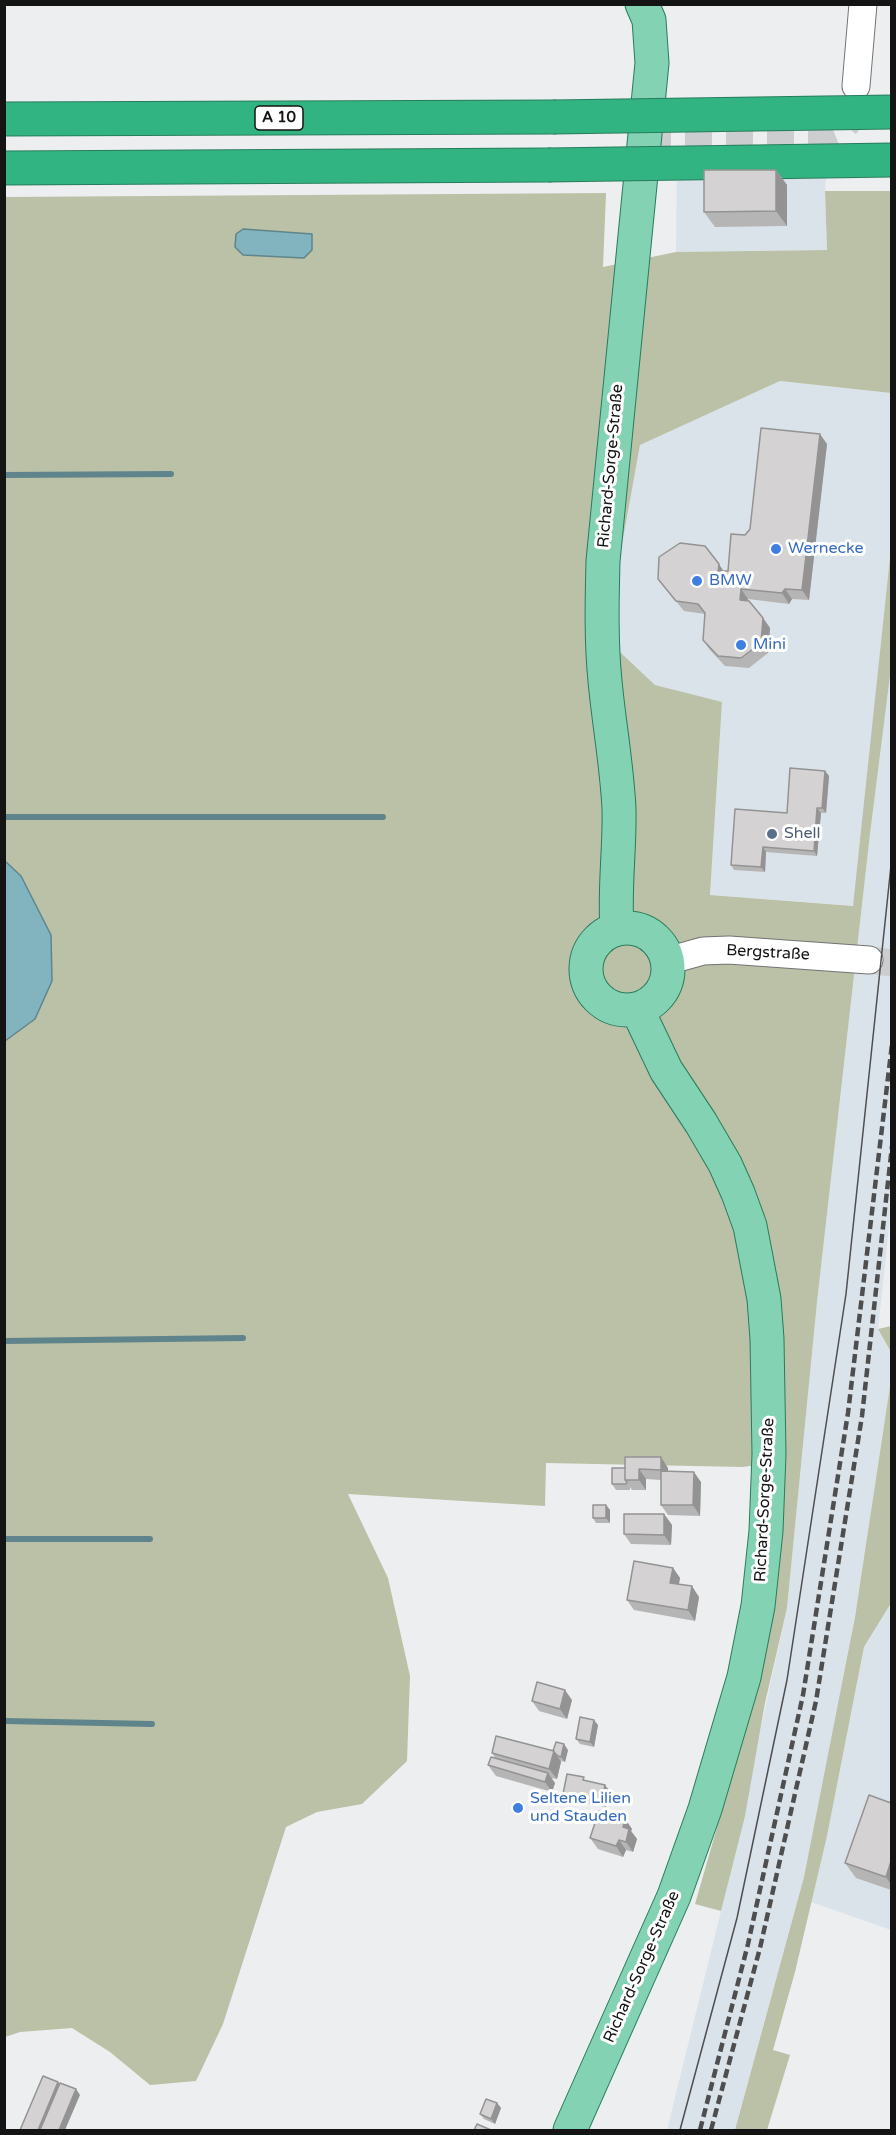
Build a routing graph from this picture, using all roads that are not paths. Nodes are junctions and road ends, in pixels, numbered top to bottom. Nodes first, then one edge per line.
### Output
1 (642, 4) edge
2 (863, 4) edge
3 (856, 86) tunnel mouth
4 (891, 112) edge
5 (4, 119) edge
6 (891, 160) edge
7 (4, 168) edge
8 (617, 929) junction
9 (869, 960) tunnel mouth
10 (667, 962) junction
11 (637, 1009) junction
12 (570, 2130) edge

1 - 8 main road, Richard-Sorge-Straße
2 - 3 street
4 - 5 highway, A 10, bridge
6 - 7 highway, bridge
8 - 10 main road
8 - 11 main road
9 - 10 street, Bergstraße
10 - 11 main road
11 - 12 main road, Richard-Sorge-Straße

